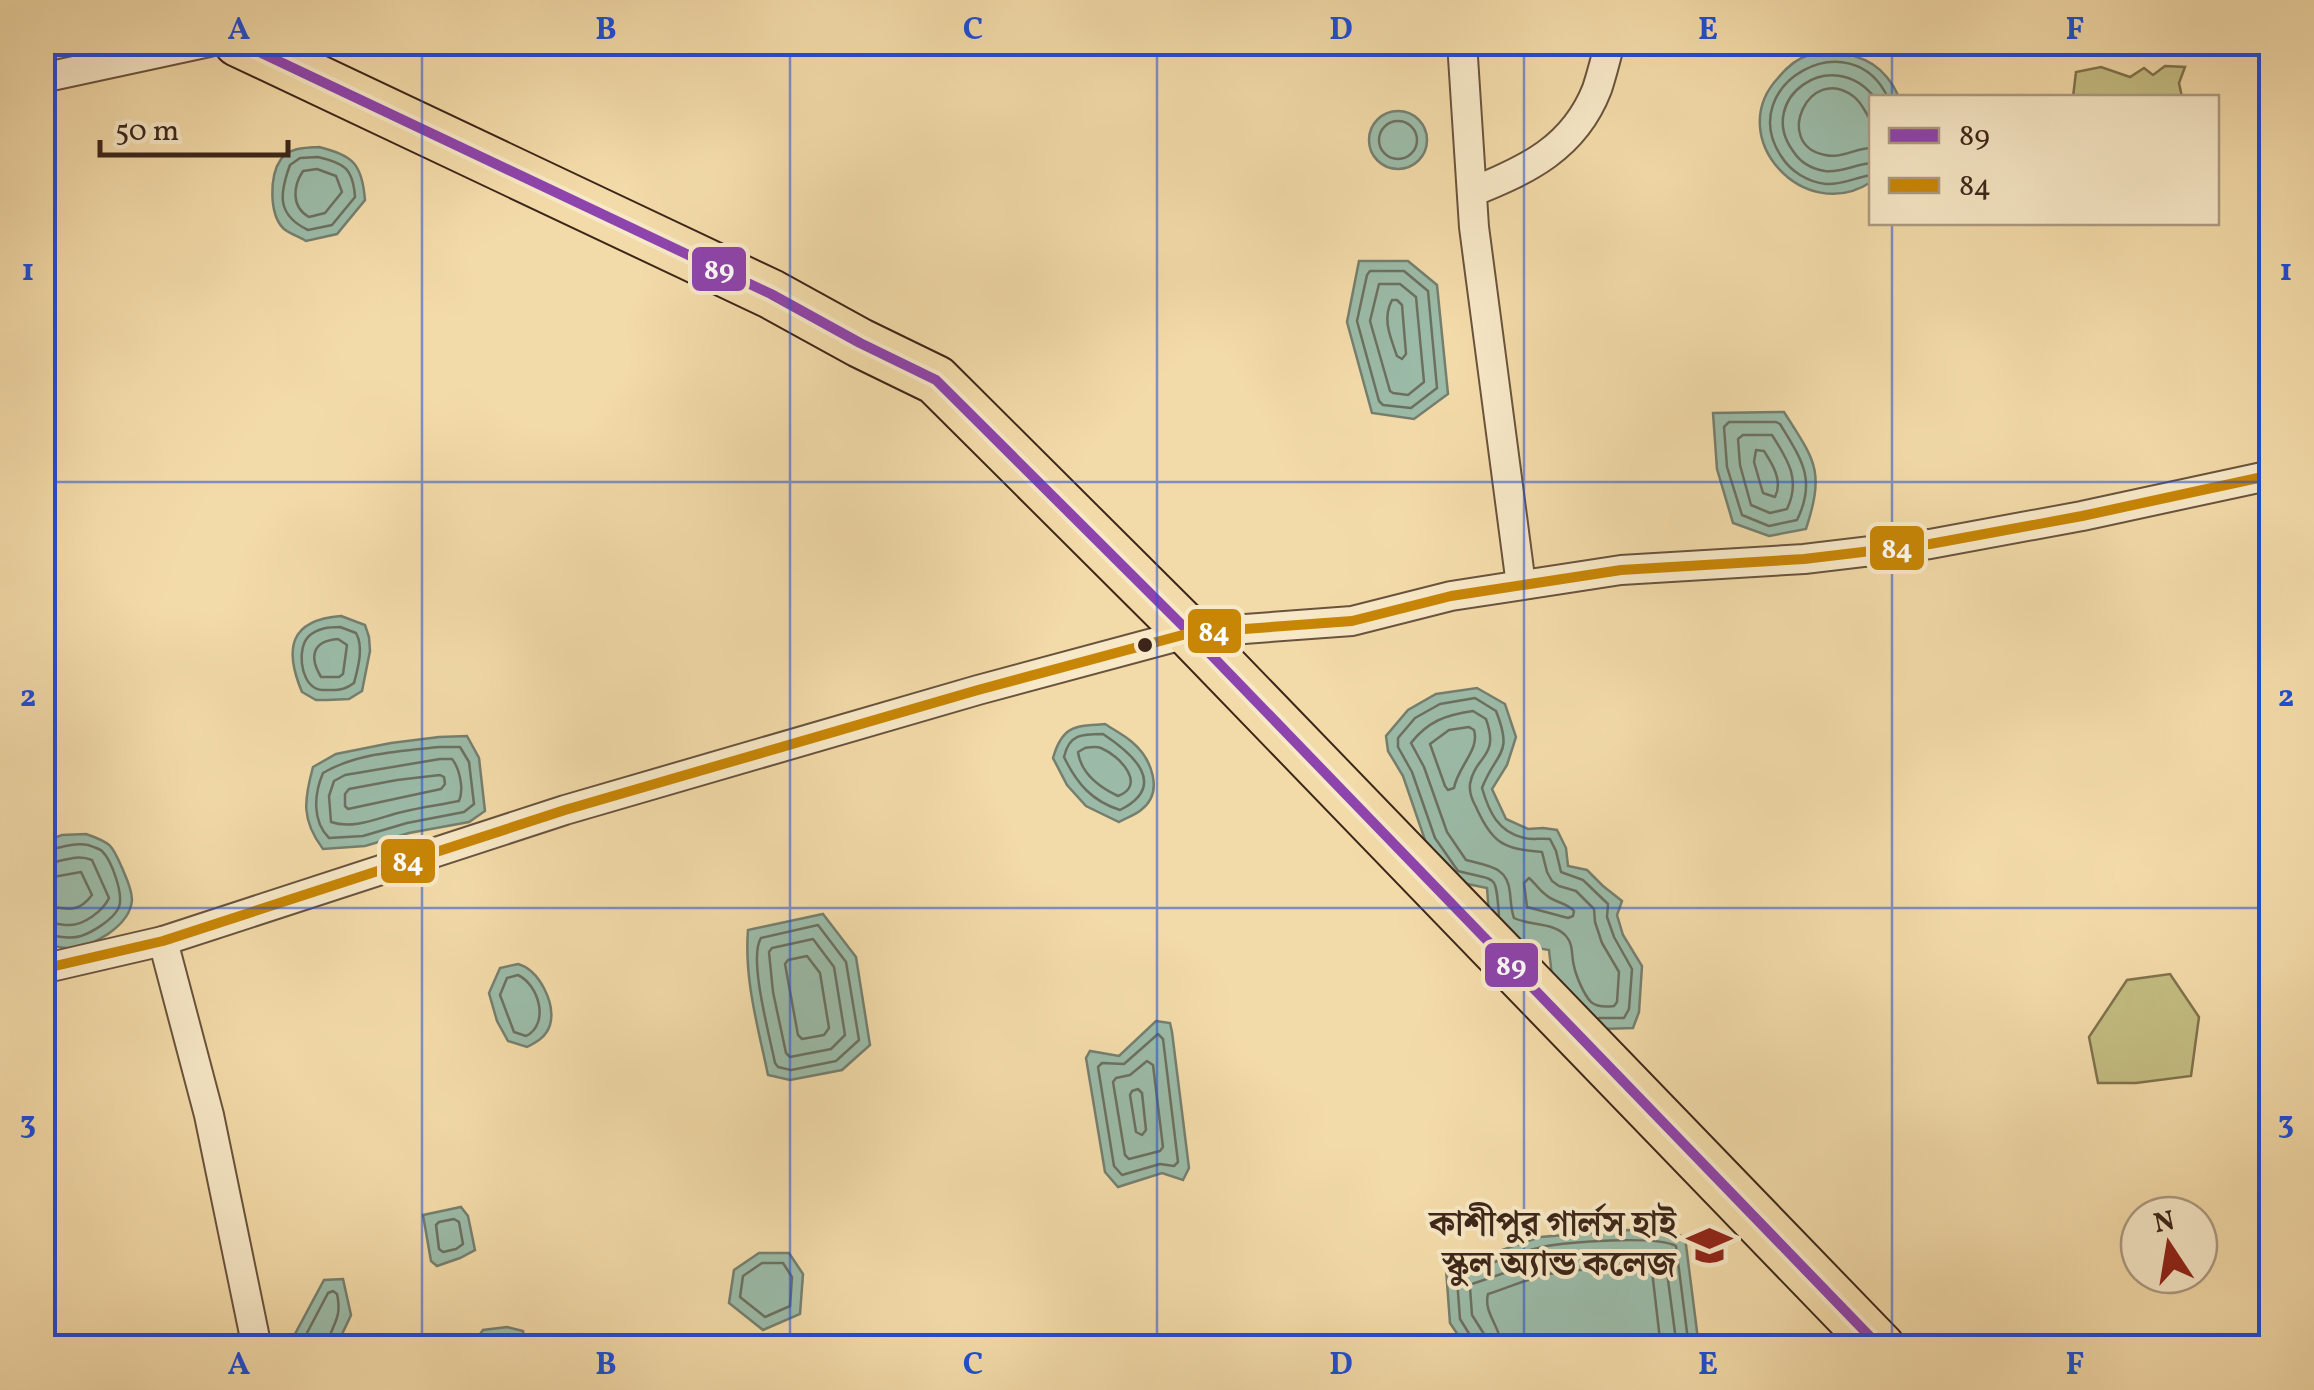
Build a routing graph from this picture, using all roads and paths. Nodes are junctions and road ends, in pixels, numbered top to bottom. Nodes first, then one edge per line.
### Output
1 (210, 42) edge
2 (238, 42) edge
3 (1462, 42) edge
4 (1610, 42) edge
5 (42, 78) edge
6 (1472, 192) junction
7 (2272, 474) edge
8 (1521, 585) junction
9 (1190, 633) junction
10 (163, 941) junction
11 (42, 970) edge
12 (257, 1348) edge
13 (1881, 1348) edge

1 - 5 street
2 - 9 highway
3 - 6 street
4 - 6 street
6 - 8 street
7 - 8 street
8 - 9 street
9 - 10 street
9 - 13 highway
10 - 11 street
10 - 12 street

